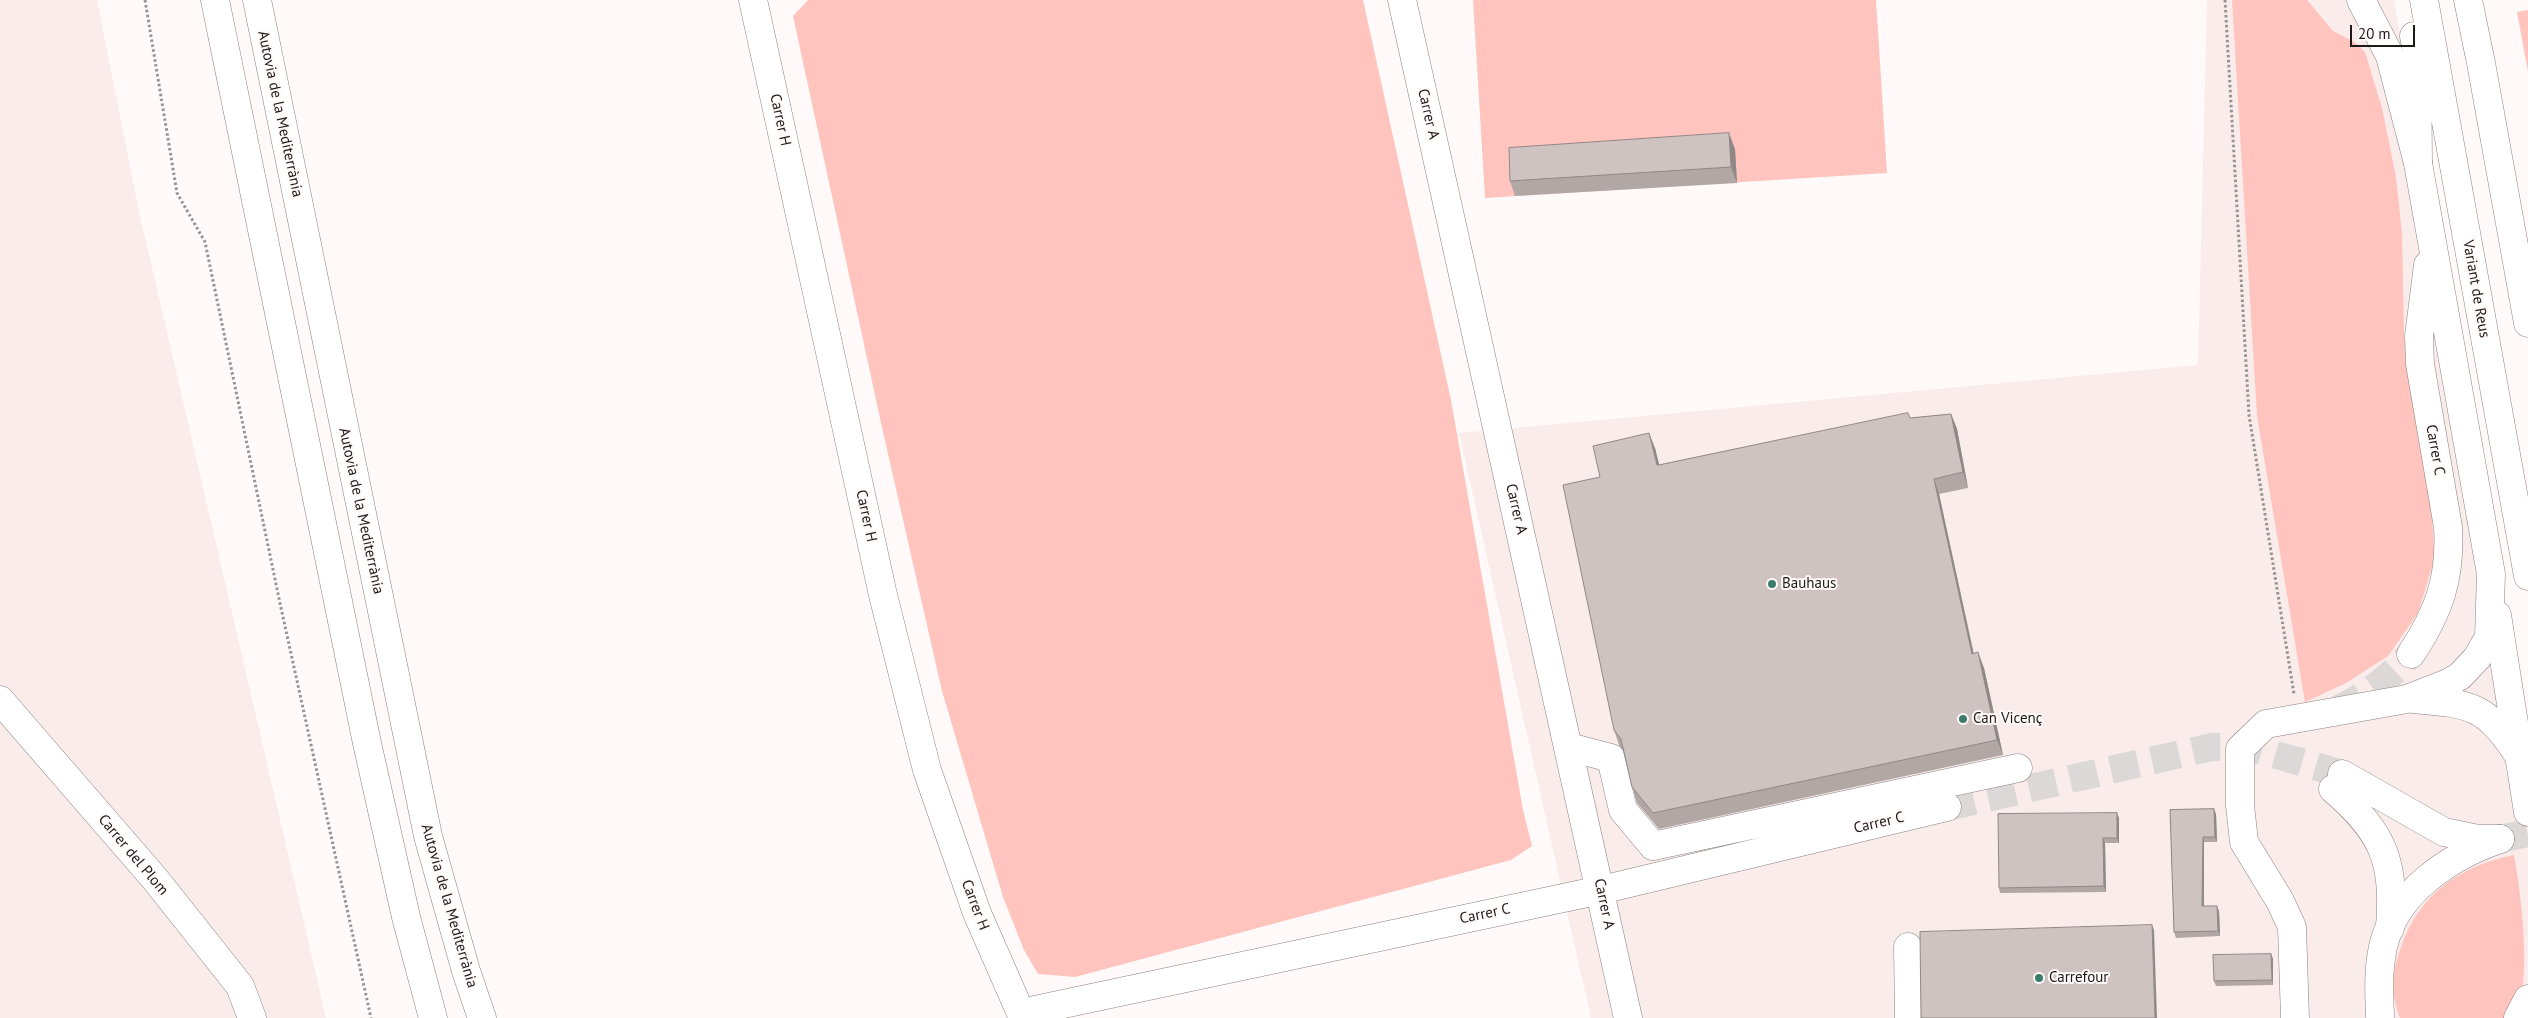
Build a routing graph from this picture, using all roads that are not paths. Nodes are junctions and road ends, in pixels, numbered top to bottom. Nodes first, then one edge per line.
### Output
1 (215, 0) edge
2 (257, 0) edge
3 (753, 0) edge
4 (1402, 0) edge
5 (2361, 0) edge
6 (2468, 0) edge
7 (2419, 5) edge
8 (2482, 63) junction
9 (2418, 163) junction
10 (2528, 224) edge
11 (2432, 239) junction
12 (2528, 323) edge
13 (2491, 574) junction
14 (2528, 576) edge
15 (2411, 654) tunnel mouth
16 (2407, 699) junction
17 (0, 700) edge
18 (1569, 747) junction
19 (2520, 758) junction
20 (2018, 768) dead end
21 (1947, 807) tunnel mouth
22 (2528, 812) edge
23 (2380, 843) junction
24 (2430, 877) junction
25 (1601, 890) junction
26 (2390, 928) junction
27 (1908, 948) dead end
28 (2528, 999) edge
29 (1022, 1016) edge
30 (2380, 1016) dead end
31 (252, 1018) edge
32 (433, 1018) edge
33 (482, 1018) edge
34 (1628, 1018) edge
35 (1909, 1018) edge
36 (2295, 1018) edge
37 (2518, 1018) edge

1 - 32 main road
2 - 33 main road, Autovia de la Mediterrània
3 - 29 main road, Carrer H
4 - 18 main road, Carrer A
5 - 9 main road
6 - 8 main road
7 - 9 main road
7 - 14 main road, Variant de Reus
8 - 10 main road
8 - 12 main road
9 - 11 main road
11 - 13 main road
11 - 15 main road, Carrer C
13 - 16 main road
13 - 19 main road
16 - 19 main road
16 - 36 main road
17 - 31 main road, Carrer del Plom
18 - 20 main road
18 - 25 main road, Carrer A
19 - 22 main road
21 - 25 main road, Carrer C
23 - 24 main road
23 - 24 main road
23 - 26 main road
24 - 26 main road
25 - 29 main road, Carrer C
25 - 34 main road, Carrer A
26 - 30 main road
27 - 35 main road
28 - 37 main road

